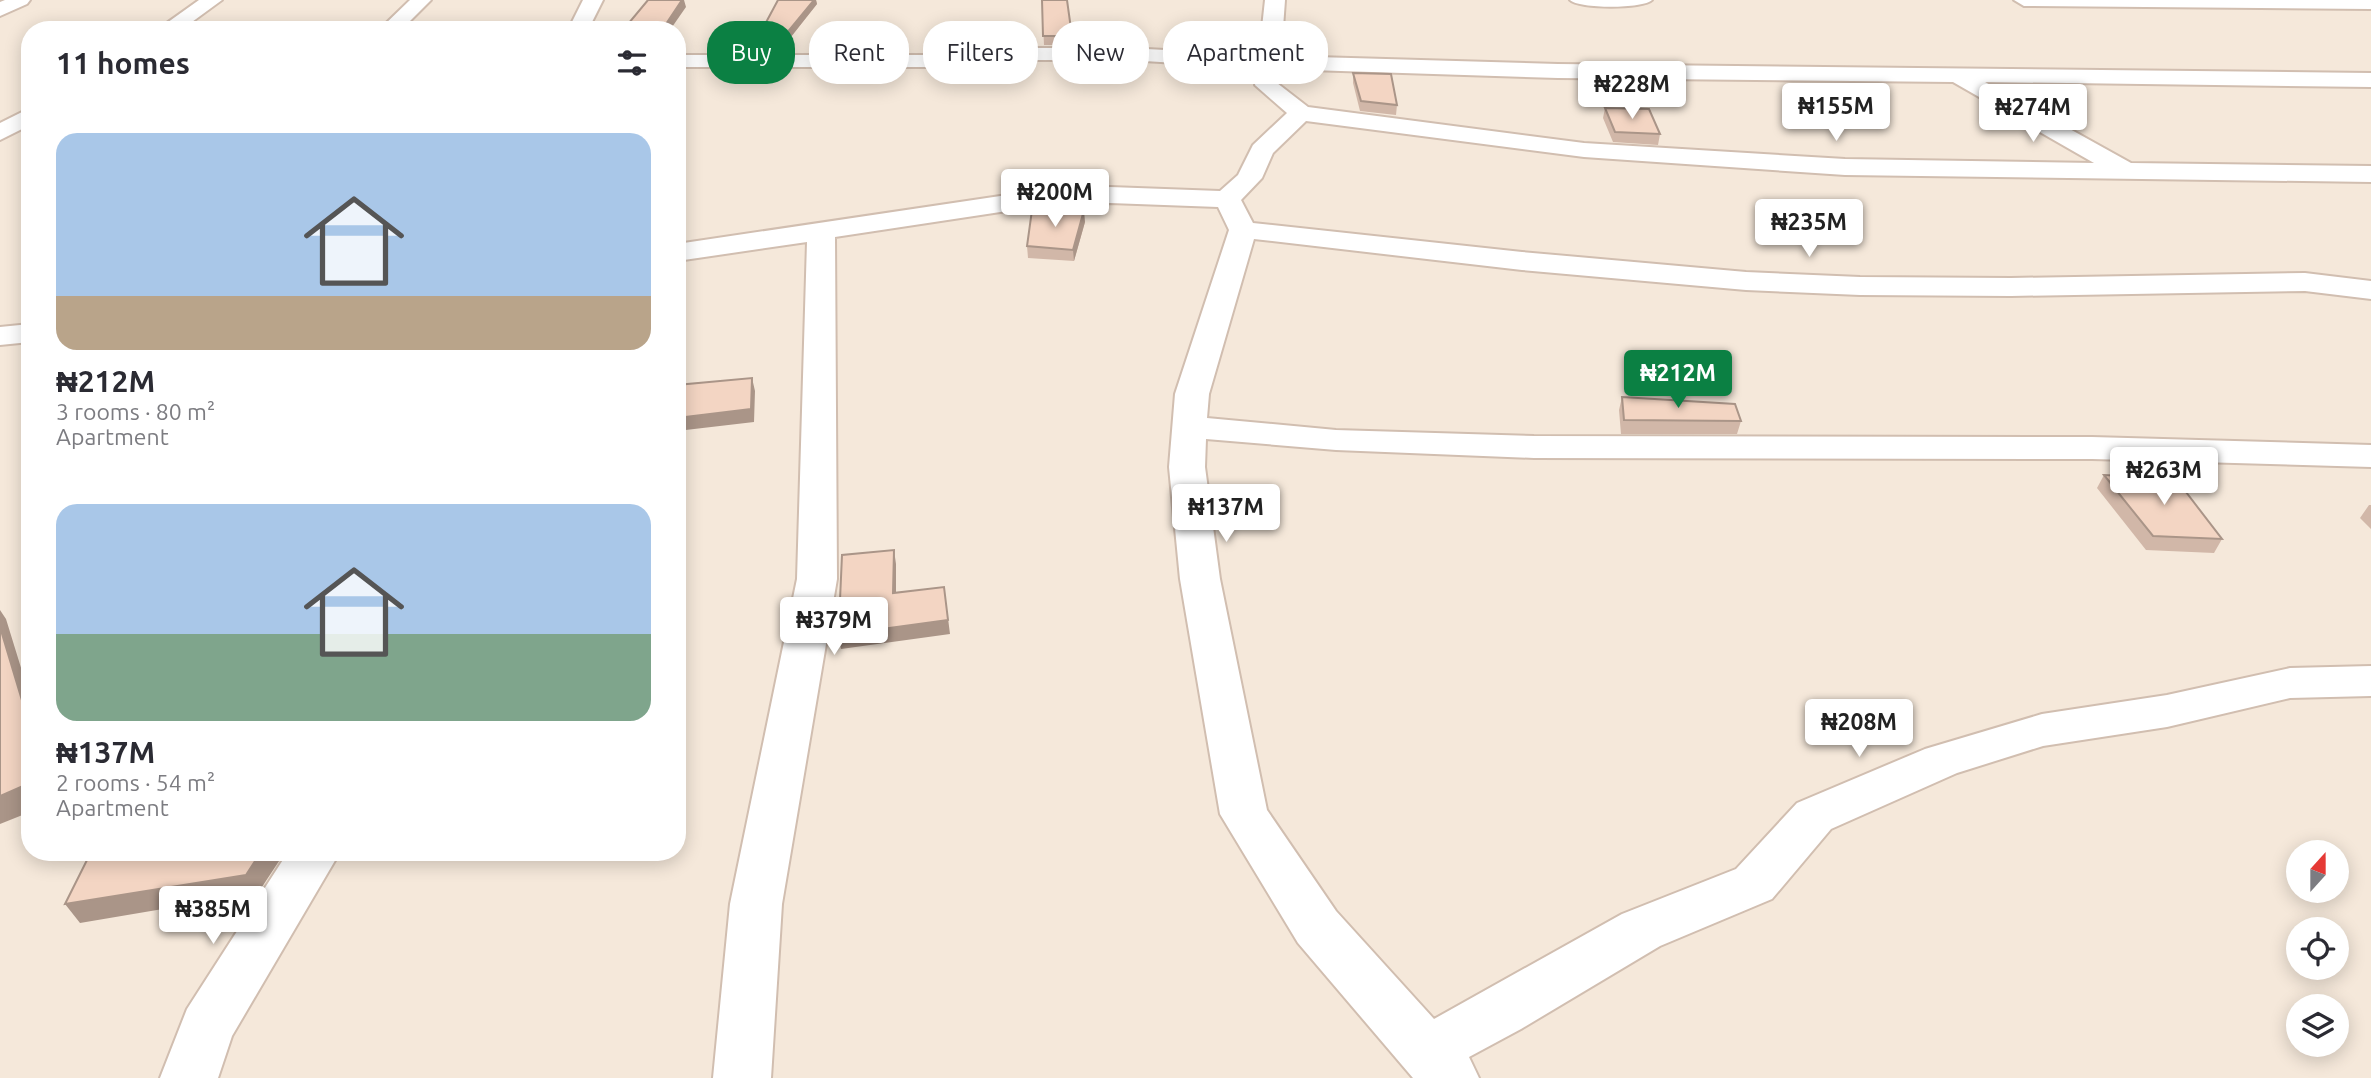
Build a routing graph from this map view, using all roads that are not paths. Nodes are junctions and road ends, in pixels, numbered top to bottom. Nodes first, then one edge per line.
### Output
1 (20, 0) edge
2 (212, 0) edge
3 (421, 0) edge
4 (593, 0) edge
5 (1275, 0) edge
6 (1580, 0) edge
7 (1642, 0) edge
8 (2024, 0) edge
9 (2371, 3) edge
10 (0, 10) edge
11 (180, 21) edge
12 (399, 21) edge
13 (582, 21) edge
14 (1271, 21) edge
15 (1163, 56) edge
16 (686, 61) edge
17 (1328, 64) edge
18 (1960, 77) junction
19 (2371, 80) edge
20 (1266, 84) edge
21 (1301, 113) junction
22 (21, 120) edge
23 (0, 133) edge
24 (2128, 172) junction
25 (2371, 174) edge
26 (1235, 214) junction
27 (821, 230) junction
28 (686, 252) edge
29 (2371, 290) edge
30 (21, 334) edge
31 (0, 336) edge
32 (1190, 427) junction
33 (2371, 456) edge
34 (2371, 681) edge
35 (309, 861) edge
36 (1438, 1065) edge
37 (189, 1078) edge
38 (742, 1078) edge

1 - 10 street
2 - 11 street
3 - 12 street
4 - 13 street
5 - 14 street
6 - 7 street
8 - 9 street
15 - 16 street
17 - 18 street
18 - 19 street
18 - 24 street
20 - 21 street
21 - 24 street
21 - 26 street
22 - 23 street
24 - 25 street
26 - 27 street
26 - 29 street
26 - 32 street
27 - 28 street
27 - 38 street
30 - 31 street
32 - 33 street
32 - 36 street
34 - 36 street
35 - 37 street

